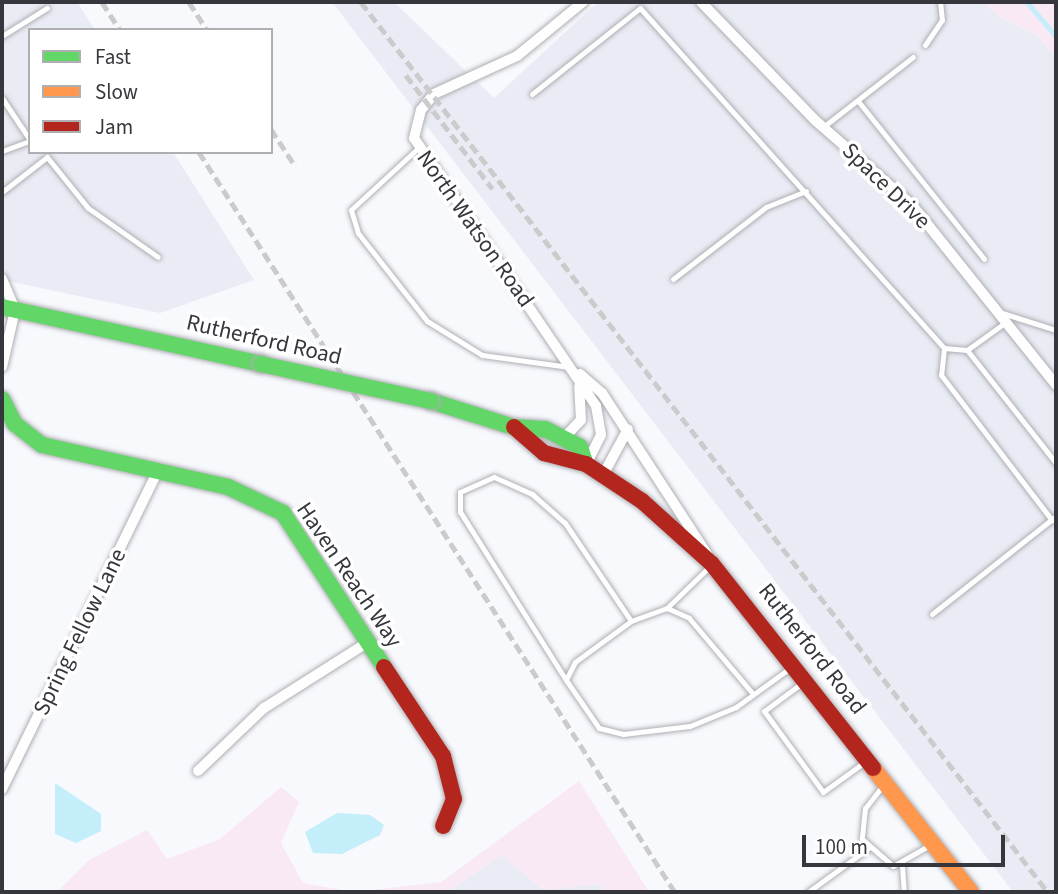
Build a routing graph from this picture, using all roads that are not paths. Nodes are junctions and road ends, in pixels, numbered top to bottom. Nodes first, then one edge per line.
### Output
1 (583, 2) edge
2 (701, 2) edge
3 (940, 2) edge
4 (47, 8) dead end
5 (2, 36) edge
6 (925, 45) dead end
7 (913, 57) dead end
8 (532, 94) dead end
9 (2, 98) edge
10 (858, 101) junction
11 (823, 127) junction
12 (28, 137) edge
13 (28, 141) edge
14 (417, 149) junction
15 (2, 151) edge
16 (45, 155) edge
17 (806, 191) junction
18 (2, 192) edge
19 (158, 257) dead end
20 (984, 259) dead end
21 (2, 279) edge
22 (673, 279) dead end
23 (8, 309) edge
24 (1002, 317) junction
25 (1056, 330) edge
26 (944, 348) junction
27 (967, 350) junction
28 (2, 367) edge
29 (572, 367) junction
30 (1056, 385) edge
31 (2, 399) edge
32 (514, 427) junction
33 (628, 429) junction
34 (564, 438) junction
35 (1056, 463) edge
36 (586, 464) junction
37 (156, 474) junction
38 (603, 475) junction
39 (1054, 518) edge
40 (712, 564) junction
41 (667, 608) junction
42 (932, 614) dead end
43 (631, 621) junction
44 (368, 642) junction
45 (795, 665) junction
46 (566, 680) junction
47 (807, 680) junction
48 (754, 694) junction
49 (868, 759) junction
50 (198, 771) dead end
51 (885, 782) junction
52 (2, 789) edge
53 (443, 826) dead end
54 (933, 843) junction
55 (870, 846) junction
56 (902, 866) junction
57 (967, 891) edge
58 (808, 892) edge
59 (904, 892) edge

1 - 14 street, North Watson Road
2 - 11 street, Space Drive
3 - 6 lane
4 - 5 lane
7 - 10 lane
8 - 17 lane
9 - 12 lane
10 - 11 lane
10 - 20 lane
11 - 24 street, Space Drive
13 - 15 lane
14 - 29 street, North Watson Road
14 - 29 lane
16 - 18 lane
16 - 19 lane
17 - 22 lane
17 - 26 lane
21 - 23 street
23 - 28 street
23 - 32 street, Rutherford Road, bridge
24 - 25 lane
24 - 27 lane
24 - 30 street, Space Drive
26 - 27 lane
26 - 39 lane
27 - 35 lane
29 - 33 street, North Watson Road
29 - 34 street, North Watson Road
29 - 36 street, North Watson Road
31 - 37 street, Haven Reach Way
32 - 34 street, Rutherford Road
32 - 36 street, Rutherford Road
33 - 38 street
33 - 40 street, North Watson Road
34 - 36 street, Rutherford Road
36 - 38 street, Rutherford Road
37 - 44 street, Haven Reach Way
37 - 52 street, Spring Fellow Lane
38 - 40 street, Rutherford Road
39 - 42 lane
40 - 41 lane
40 - 45 street, Rutherford Road
41 - 43 lane
41 - 48 lane
43 - 46 lane
43 - 46 lane
44 - 50 street
44 - 53 street, Haven Reach Way
45 - 47 street, Rutherford Road
45 - 48 lane
46 - 48 lane
47 - 49 street, Rutherford Road
47 - 49 lane
49 - 51 street, Rutherford Road
51 - 54 street, Rutherford Road
51 - 55 lane
54 - 56 lane
54 - 57 street, Rutherford Road
55 - 56 lane
55 - 58 lane
56 - 59 lane

